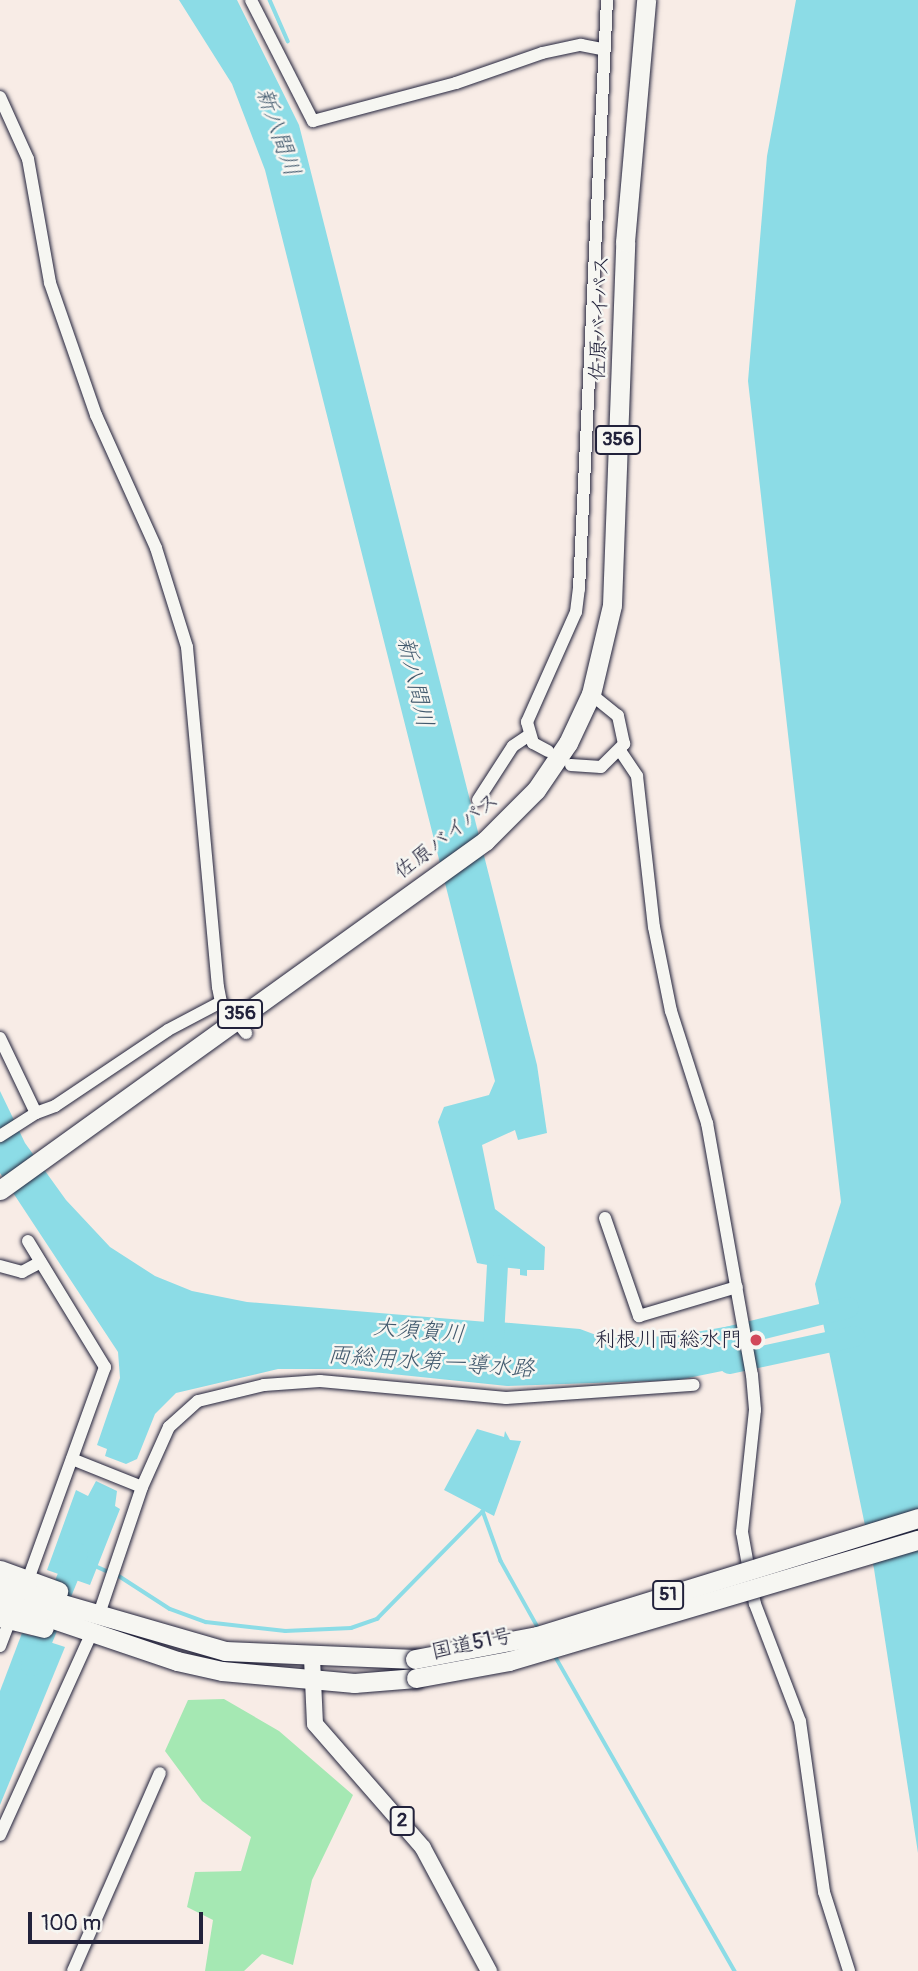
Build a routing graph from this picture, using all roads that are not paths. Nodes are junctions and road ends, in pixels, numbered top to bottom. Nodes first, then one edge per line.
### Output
1 (251, 0) edge
2 (607, 0) edge
3 (646, 0) edge
4 (601, 49) junction
5 (0, 97) edge
6 (591, 694) junction
7 (528, 736) junction
8 (548, 751) dead end
9 (621, 752) junction
10 (571, 765) dead end
11 (478, 800) dead end
12 (221, 1002) junction
13 (240, 1025) junction
14 (0, 1038) edge
15 (32, 1115) junction
16 (0, 1136) edge
17 (0, 1190) edge
18 (605, 1218) dead end
19 (28, 1241) dead end
20 (41, 1262) junction
21 (0, 1266) edge
22 (737, 1287) junction
23 (694, 1385) dead end
24 (72, 1459) junction
25 (142, 1487) junction
26 (918, 1518) edge
27 (918, 1540) edge
28 (0, 1570) edge
29 (0, 1586) edge
30 (0, 1601) edge
31 (23, 1604) edge
32 (90, 1622) junction
33 (0, 1646) edge
34 (312, 1658) junction
35 (415, 1668) junction
36 (309, 1681) junction
37 (160, 1773) dead end
38 (0, 1835) edge
39 (73, 1971) edge
40 (489, 1971) edge
41 (849, 1971) edge

1 - 4 street
2 - 4 street
3 - 6 highway, 佐原バイパス / 356
4 - 7 street
5 - 12 street
6 - 9 street
6 - 13 highway, 佐原バイパス / 356
7 - 8 street
7 - 11 street
9 - 10 street
9 - 22 street
12 - 13 street
12 - 15 street
13 - 17 highway, 佐原バイパス / 356
14 - 15 street
15 - 16 street
18 - 22 street
19 - 20 street
20 - 21 street
20 - 24 street
22 - 41 street
23 - 25 street
24 - 25 street
24 - 31 street
25 - 32 street
26 - 35 highway, 国道51号 / 51, bridge
27 - 35 highway, 国道51号 / 51, bridge
28 - 31 highway
29 - 31 highway
30 - 31 highway
31 - 32 highway
31 - 32 highway
31 - 33 street
32 - 34 highway, 国道51号 / 51
32 - 36 highway, 国道51号 / 51
32 - 38 street
34 - 35 highway, 国道51号 / 51
34 - 36 main road, 2
35 - 36 highway, 国道51号 / 51
36 - 40 main road, 2
37 - 39 street

